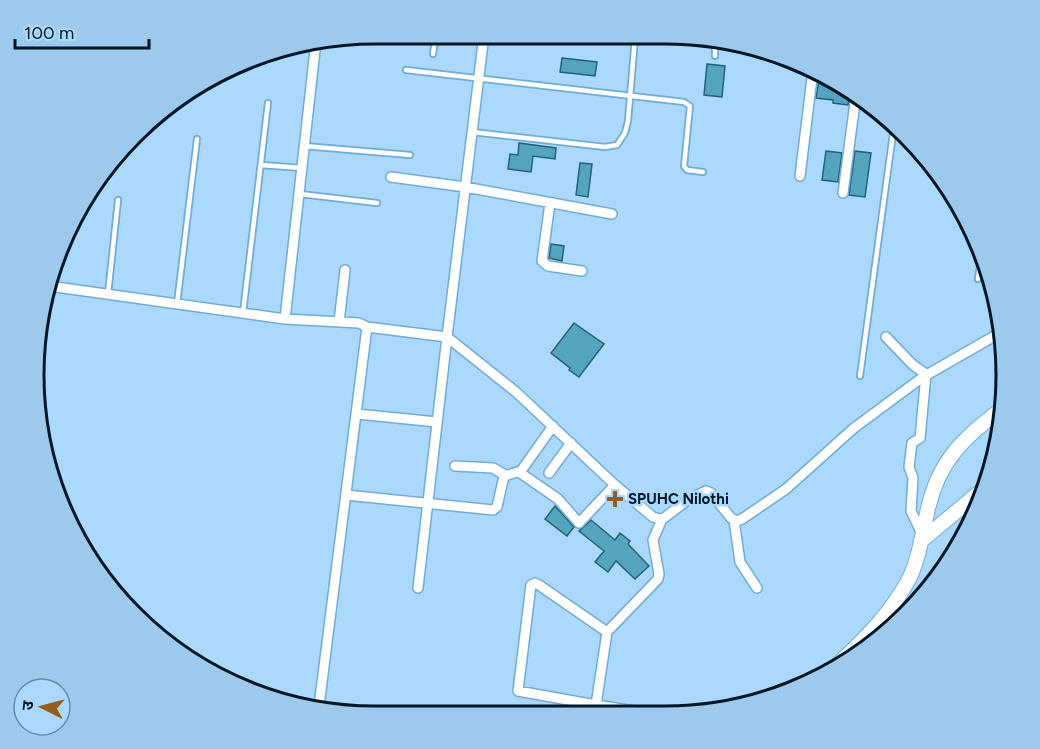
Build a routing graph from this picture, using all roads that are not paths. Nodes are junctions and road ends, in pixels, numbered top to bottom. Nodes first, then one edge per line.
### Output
1 (434, 44) edge
2 (483, 44) edge
3 (635, 44) edge
4 (715, 47) edge
5 (315, 49) edge
6 (433, 54) dead end
7 (715, 56) dead end
8 (406, 70) dead end
9 (478, 78) junction
10 (812, 78) edge
11 (631, 94) junction
12 (268, 103) dead end
13 (855, 103) edge
14 (472, 132) junction
15 (893, 134) edge
16 (197, 139) dead end
17 (304, 146) junction
18 (410, 156) dead end
19 (261, 165) junction
20 (302, 168) junction
21 (703, 172) dead end
22 (800, 176) dead end
23 (391, 177) dead end
24 (465, 187) junction
25 (843, 193) dead end
26 (299, 194) junction
27 (118, 200) dead end
28 (377, 203) dead end
29 (550, 203) junction
30 (612, 214) dead end
31 (979, 269) edge
32 (345, 270) dead end
33 (582, 271) dead end
34 (978, 279) dead end
35 (56, 287) edge
36 (108, 294) junction
37 (177, 304) junction
38 (243, 313) junction
39 (285, 319) junction
40 (339, 322) junction
41 (367, 327) junction
42 (994, 336) edge
43 (447, 337) junction
44 (886, 337) dead end
45 (926, 374) junction
46 (860, 376) dead end
47 (357, 414) junction
48 (994, 415) edge
49 (437, 422) junction
50 (553, 426) junction
51 (571, 443) junction
52 (455, 466) dead end
53 (519, 472) junction
54 (549, 473) dead end
55 (505, 475) junction
56 (615, 485) junction
57 (346, 495) junction
58 (972, 498) edge
59 (428, 503) junction
60 (662, 519) junction
61 (734, 520) junction
62 (922, 537) junction
63 (418, 588) dead end
64 (757, 588) dead end
65 (607, 632) junction
66 (862, 641) edge
67 (320, 701) edge
68 (596, 705) junction
69 (602, 706) edge

1 - 6 lane
2 - 9 street
3 - 11 lane
4 - 7 lane
5 - 17 street
8 - 9 lane
9 - 11 lane
9 - 14 street
10 - 22 street
11 - 14 lane
11 - 21 lane
12 - 19 lane
13 - 25 street
14 - 24 street
15 - 46 lane
16 - 37 lane
17 - 18 lane
17 - 20 street
19 - 20 lane
19 - 38 lane
20 - 26 street
23 - 24 street
24 - 29 street
24 - 43 street
26 - 28 lane
26 - 39 street
27 - 36 lane
29 - 30 street
29 - 33 street
31 - 34 lane
32 - 40 street
35 - 36 street
36 - 37 street
37 - 38 street
38 - 39 street
39 - 40 street
40 - 41 street
41 - 43 street
41 - 47 street
42 - 45 street
43 - 49 street
43 - 50 street
44 - 45 street
45 - 61 street
45 - 62 street
47 - 49 street
47 - 57 street
48 - 62 street
49 - 59 street
50 - 51 street
50 - 53 street
51 - 54 street
51 - 56 street
52 - 55 street
53 - 55 street
53 - 56 street
55 - 59 street
56 - 60 street
57 - 59 street
57 - 67 street
58 - 62 street
59 - 63 street
60 - 61 street
60 - 65 street
61 - 64 street
62 - 66 street
65 - 68 street
65 - 68 street
68 - 69 street

